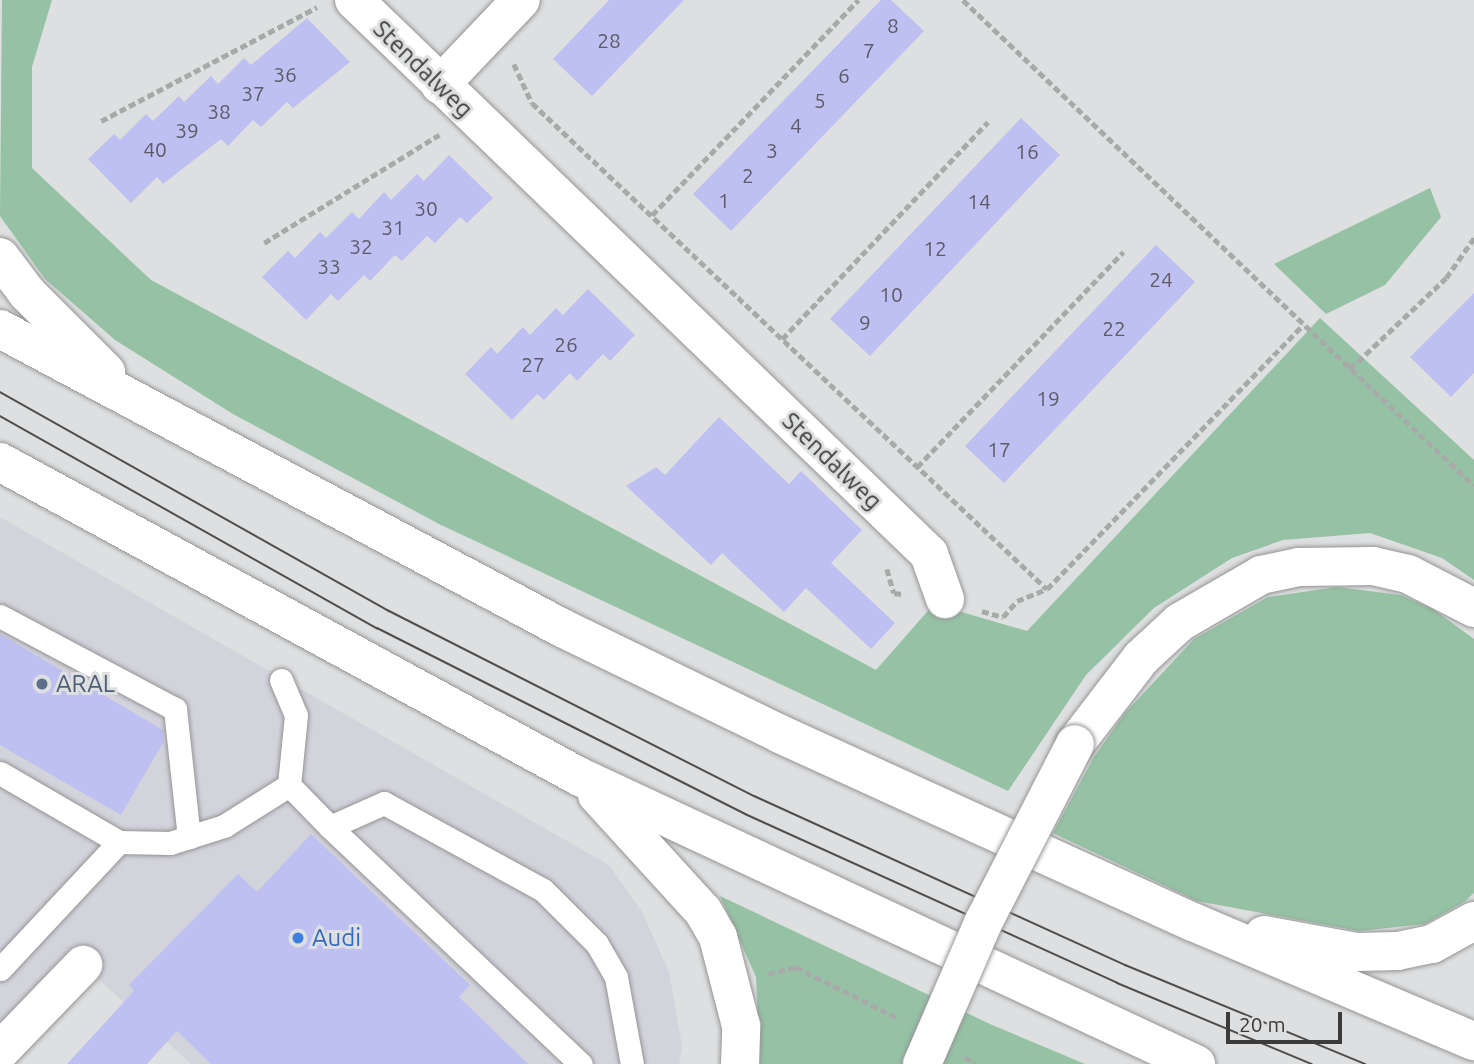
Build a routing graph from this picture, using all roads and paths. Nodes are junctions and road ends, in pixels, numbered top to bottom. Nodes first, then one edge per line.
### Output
1 (521, 0) edge
2 (858, 0) edge
3 (963, 0) edge
4 (339, 2) edge
5 (512, 58) dead end
6 (440, 85) junction
7 (101, 121) dead end
8 (988, 122) dead end
9 (453, 127) dead end
10 (652, 215) junction
11 (1474, 239) edge
12 (264, 243) dead end
13 (1123, 252) dead end
14 (0, 257) edge
15 (1303, 325) junction
16 (0, 329) edge
17 (782, 339) junction
18 (1350, 369) junction
19 (177, 427) junction
20 (0, 462) edge
21 (917, 467) junction
22 (1474, 486) edge
23 (1047, 589) junction
24 (945, 599) joint
25 (1474, 608) edge
26 (0, 616) edge
27 (281, 680) dead end
28 (0, 773) edge
29 (578, 776) junction
30 (289, 785) junction
31 (330, 827) junction
32 (189, 837) junction
33 (119, 842) junction
34 (1474, 921) edge
35 (1193, 922) junction
36 (83, 965) dead end
37 (0, 969) edge
38 (756, 977) dead end
39 (912, 1024) dead end
40 (1474, 1041) edge
41 (0, 1051) edge
42 (581, 1064) edge
43 (632, 1064) edge
44 (740, 1064) edge
45 (922, 1064) edge
46 (1196, 1064) edge

1 - 6 main road
2 - 10 path
3 - 15 path
4 - 6 main road, Stendalweg
4 - 7 path
5 - 10 path
6 - 24 main road, Stendalweg
8 - 17 path
9 - 12 path
10 - 17 path
11 - 18 path
13 - 21 path
14 - 19 main road
15 - 18 path
15 - 23 path
16 - 19 main road
17 - 21 path
18 - 22 path
19 - 35 main road
20 - 29 main road
21 - 23 path
23 - 24 path
25 - 45 main road, bridge
26 - 32 lane
27 - 30 lane
28 - 33 lane
29 - 44 main road
29 - 46 main road
30 - 31 lane
30 - 32 lane
31 - 42 lane
31 - 43 lane
32 - 33 lane
33 - 37 lane
34 - 35 main road
35 - 40 main road
36 - 41 main road
38 - 39 path

